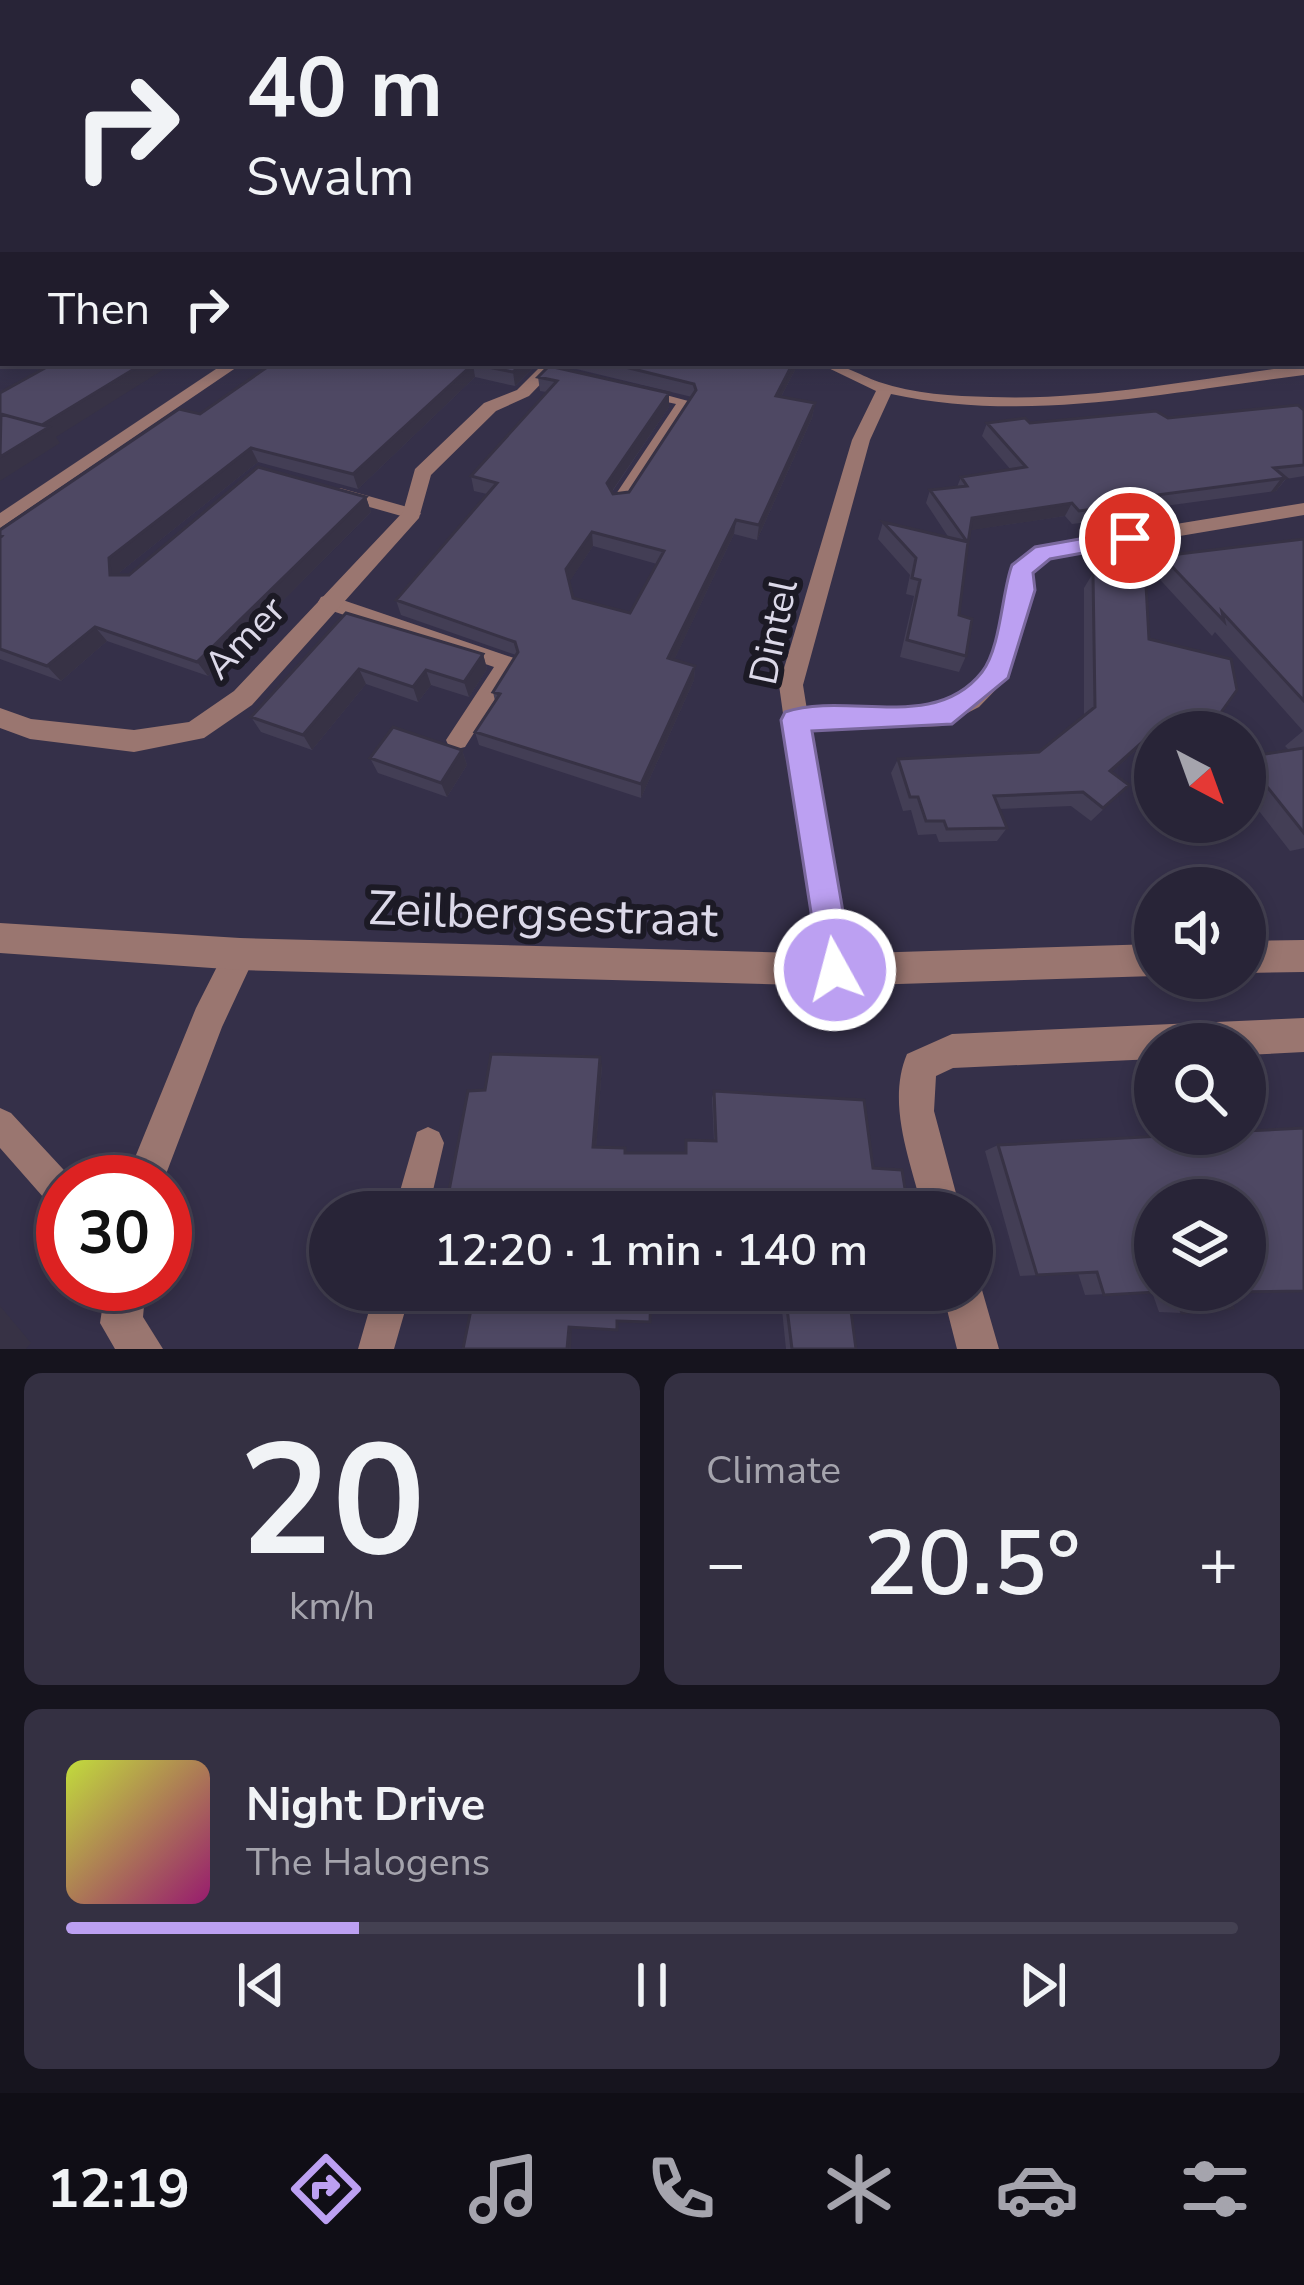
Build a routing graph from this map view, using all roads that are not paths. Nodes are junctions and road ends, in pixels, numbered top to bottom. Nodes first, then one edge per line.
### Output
1 (231, 366) edge
2 (831, 366) edge
3 (1244, 366) edge
4 (556, 370) edge
5 (1304, 370) edge
6 (1257, 375) junction
7 (616, 386) edge
8 (886, 389) junction
9 (326, 490) edge
10 (620, 500) edge
11 (1304, 509) edge
12 (412, 514) junction
13 (0, 522) edge
14 (328, 602) junction
15 (0, 718) edge
16 (795, 720) junction
17 (457, 740) dead end
18 (0, 938) edge
19 (240, 954) junction
20 (1304, 956) edge
21 (1266, 957) edge
22 (1134, 961) edge
23 (835, 970) junction
24 (1304, 1035) edge
25 (0, 1124) edge
26 (428, 1143) dead end
27 (155, 1155) edge
28 (36, 1164) edge
29 (417, 1191) edge
30 (937, 1191) edge
31 (123, 1311) edge
32 (387, 1311) edge
33 (967, 1311) edge
34 (142, 1349) edge
35 (376, 1349) edge
36 (977, 1349) edge

1 - 13 street
2 - 8 street
3 - 6 street
4 - 12 street, Amer
5 - 6 street
6 - 8 street
7 - 10 lane
8 - 16 street, Dintel
9 - 12 lane
11 - 16 street
12 - 14 street, Amer
14 - 15 street, Amer
14 - 17 lane, Amer
16 - 23 street, Dintel
18 - 19 street, Zeilbergsestraat
19 - 23 street, Zeilbergsestraat
19 - 27 street
20 - 21 street
22 - 23 street, Zeilbergsestraat
24 - 30 street
25 - 28 lane
26 - 29 lane
31 - 34 street
32 - 35 lane
33 - 36 street

